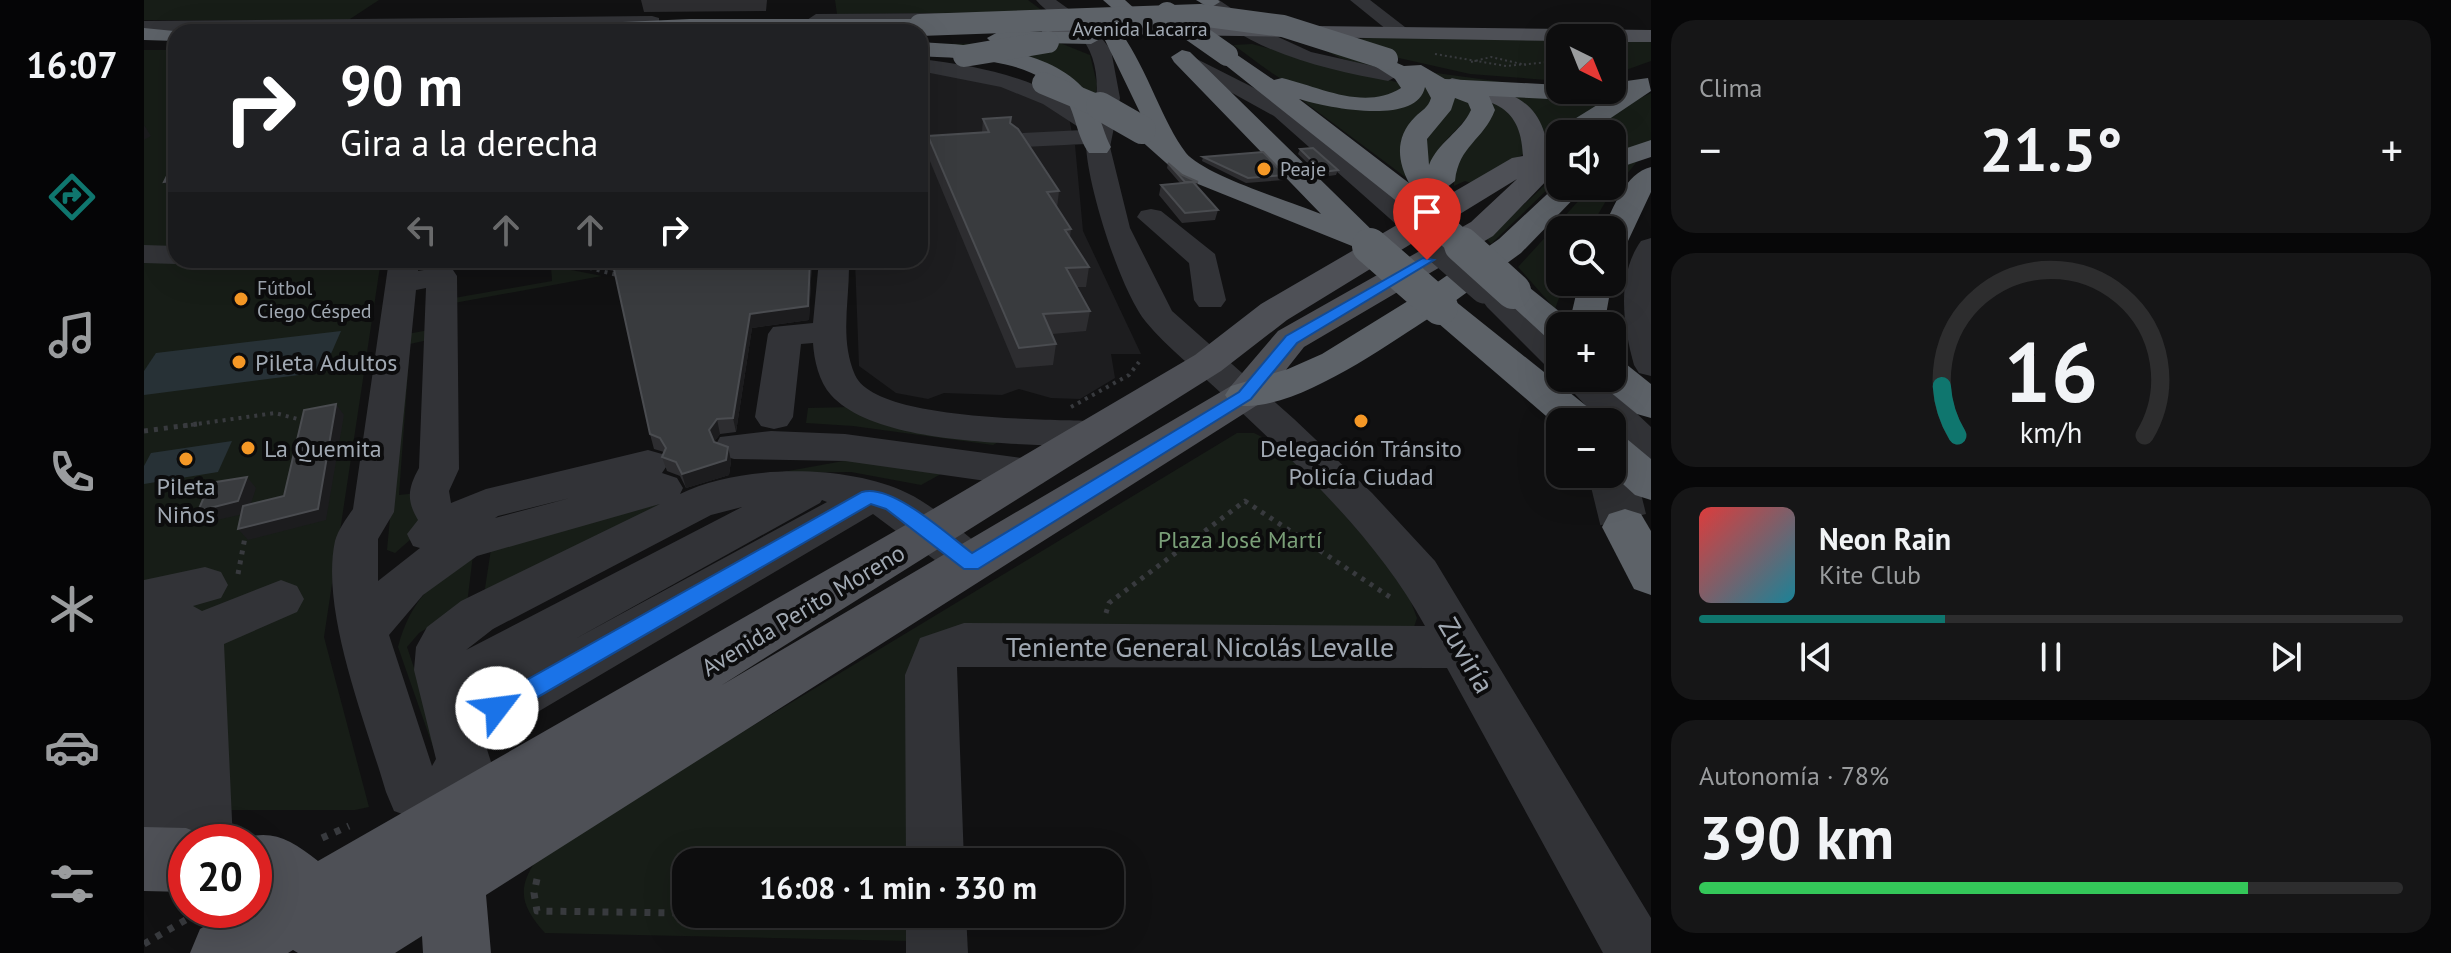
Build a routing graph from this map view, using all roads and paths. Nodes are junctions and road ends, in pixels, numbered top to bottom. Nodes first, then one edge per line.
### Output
1 (583, 0) edge
2 (1359, 0) edge
3 (1208, 1) edge
4 (1154, 4) edge
5 (1119, 5) edge
6 (392, 7) dead end
7 (825, 10) edge
8 (1046, 12) edge
9 (356, 24) edge
10 (569, 24) joint
11 (144, 27) edge
12 (168, 27) edge
13 (144, 34) edge
14 (1404, 34) junction
15 (168, 35) edge
16 (1097, 35) junction
17 (1651, 36) edge
18 (1263, 37) junction
19 (144, 42) edge
20 (168, 42) edge
21 (928, 45) edge
22 (928, 46) edge
23 (928, 47) edge
24 (928, 47) edge
25 (928, 49) edge
26 (928, 49) edge
27 (928, 50) edge
28 (1430, 53) dead end
29 (1184, 58) junction
30 (1237, 62) junction
31 (1471, 62) junction
32 (1546, 63) edge
33 (1386, 64) junction
34 (1527, 65) junction
35 (1474, 68) dead end
36 (1533, 69) dead end
37 (1650, 78) edge
38 (1626, 79) edge
39 (1546, 83) edge
40 (1451, 86) junction
41 (1589, 120) edge
42 (1092, 136) junction
43 (1023, 140) edge
44 (1546, 143) edge
45 (1651, 148) edge
46 (1546, 149) edge
47 (1546, 154) edge
48 (1176, 156) junction
49 (1626, 157) edge
50 (1644, 182) edge
51 (1422, 197) junction
52 (1557, 200) edge
53 (1626, 216) edge
54 (1151, 217) dead end
55 (1369, 246) junction
56 (1651, 247) edge
57 (1471, 252) junction
58 (144, 254) edge
59 (168, 255) edge
60 (1204, 260) junction
61 (1132, 265) junction
62 (583, 268) edge
63 (834, 268) edge
64 (623, 276) edge
65 (402, 278) edge
66 (1506, 295) junction
67 (441, 300) junction
68 (1210, 300) dead end
69 (1546, 321) edge
70 (395, 329) junction
71 (832, 333) junction
72 (1546, 343) edge
73 (1208, 363) junction
74 (1651, 365) edge
75 (1626, 384) edge
76 (1592, 392) edge
77 (1245, 395) junction
78 (1651, 405) edge
79 (1562, 408) edge
80 (774, 417) dead end
81 (144, 431) edge
82 (1092, 434) junction
83 (306, 436) edge
84 (1651, 449) edge
85 (732, 459) dead end
86 (1626, 462) edge
87 (1029, 473) junction
88 (660, 475) edge
89 (1651, 484) edge
90 (869, 497) junction
91 (1625, 527) tunnel mouth
92 (246, 530) edge
93 (453, 533) junction
94 (952, 548) junction
95 (1651, 575) edge
96 (1381, 578) dead end
97 (205, 585) joint
98 (144, 599) edge
99 (281, 599) dead end
100 (368, 606) junction
101 (144, 609) edge
102 (200, 633) junction
103 (144, 635) edge
104 (1131, 647) junction
105 (1464, 647) junction
106 (450, 709) junction
107 (169, 824) edge
108 (176, 824) edge
109 (448, 833) junction
110 (935, 848) edge
111 (272, 867) edge
112 (547, 873) dead end
113 (672, 913) edge
114 (171, 928) edge
115 (321, 936) edge
116 (144, 944) edge
117 (224, 953) edge
118 (457, 953) edge
119 (1637, 953) edge

1 - 10 street
2 - 14 street
3 - 18 street
4 - 30 highway, bridge
5 - 29 highway
6 - 9 street
7 - 8 street, Avenida Lacarra
7 - 10 street, Avenida Lacarra
8 - 16 main road, Avenida Lacarra
8 - 21 highway, bridge
8 - 22 highway
11 - 12 street, Avenida Lacarra
13 - 15 highway
14 - 17 main road, Avenida Lacarra
14 - 18 main road, Avenida Lacarra
16 - 18 main road, Avenida Lacarra
16 - 18 main road, Avenida Lacarra
16 - 23 highway
16 - 42 street
16 - 48 highway
18 - 33 street
19 - 20 highway
24 - 33 highway, bridge
25 - 33 highway, bridge
26 - 42 highway
27 - 48 highway, bridge
28 - 31 path
29 - 51 street
29 - 55 highway
30 - 33 highway
30 - 51 highway
31 - 34 path
31 - 34 path
31 - 35 path
32 - 34 path
33 - 39 highway
33 - 51 highway
34 - 36 path
37 - 38 highway
37 - 40 highway
37 - 41 highway
40 - 44 main road
40 - 51 highway
42 - 43 street
42 - 61 street, Zuviría
45 - 49 highway
46 - 73 main road, Avenida Perito Moreno
47 - 77 main road, Avenida Perito Moreno
48 - 55 highway
50 - 53 highway
51 - 57 highway, bridge
51 - 57 highway
51 - 66 street, bridge
52 - 77 highway
54 - 60 street
55 - 79 highway, bridge
56 - 74 street
57 - 66 highway, bridge
58 - 59 street
60 - 61 street
60 - 68 street
61 - 73 street, Zuviría
62 - 64 path
63 - 71 street
65 - 67 street
65 - 70 street
66 - 69 highway
66 - 72 street
67 - 70 street
67 - 93 street
70 - 100 street
71 - 80 street
71 - 82 street
73 - 77 street, Zuviría
73 - 82 main road, Avenida Perito Moreno
75 - 78 highway
76 - 84 street
77 - 94 main road, Avenida Perito Moreno
77 - 105 street, Zuviría
81 - 83 path
82 - 87 main road, Avenida Perito Moreno
85 - 87 street
86 - 89 highway
87 - 94 main road, Avenida Perito Moreno
88 - 93 street
90 - 94 street
90 - 106 street
90 - 106 street
91 - 95 highway
92 - 97 path
93 - 100 street
93 - 100 street
94 - 109 main road, Avenida Perito Moreno
96 - 104 path
97 - 98 street
99 - 102 street
100 - 109 street
101 - 102 street
102 - 103 street
102 - 108 street
103 - 107 street
104 - 105 street, Teniente General Nicolás Levalle
104 - 110 street, Teniente General Nicolás Levalle
105 - 119 street, Zuviría
106 - 109 street
109 - 115 main road, Avenida Perito Moreno
109 - 118 main road
111 - 115 main road
112 - 113 path
114 - 116 path
115 - 117 main road, Avenida Perito Moreno

